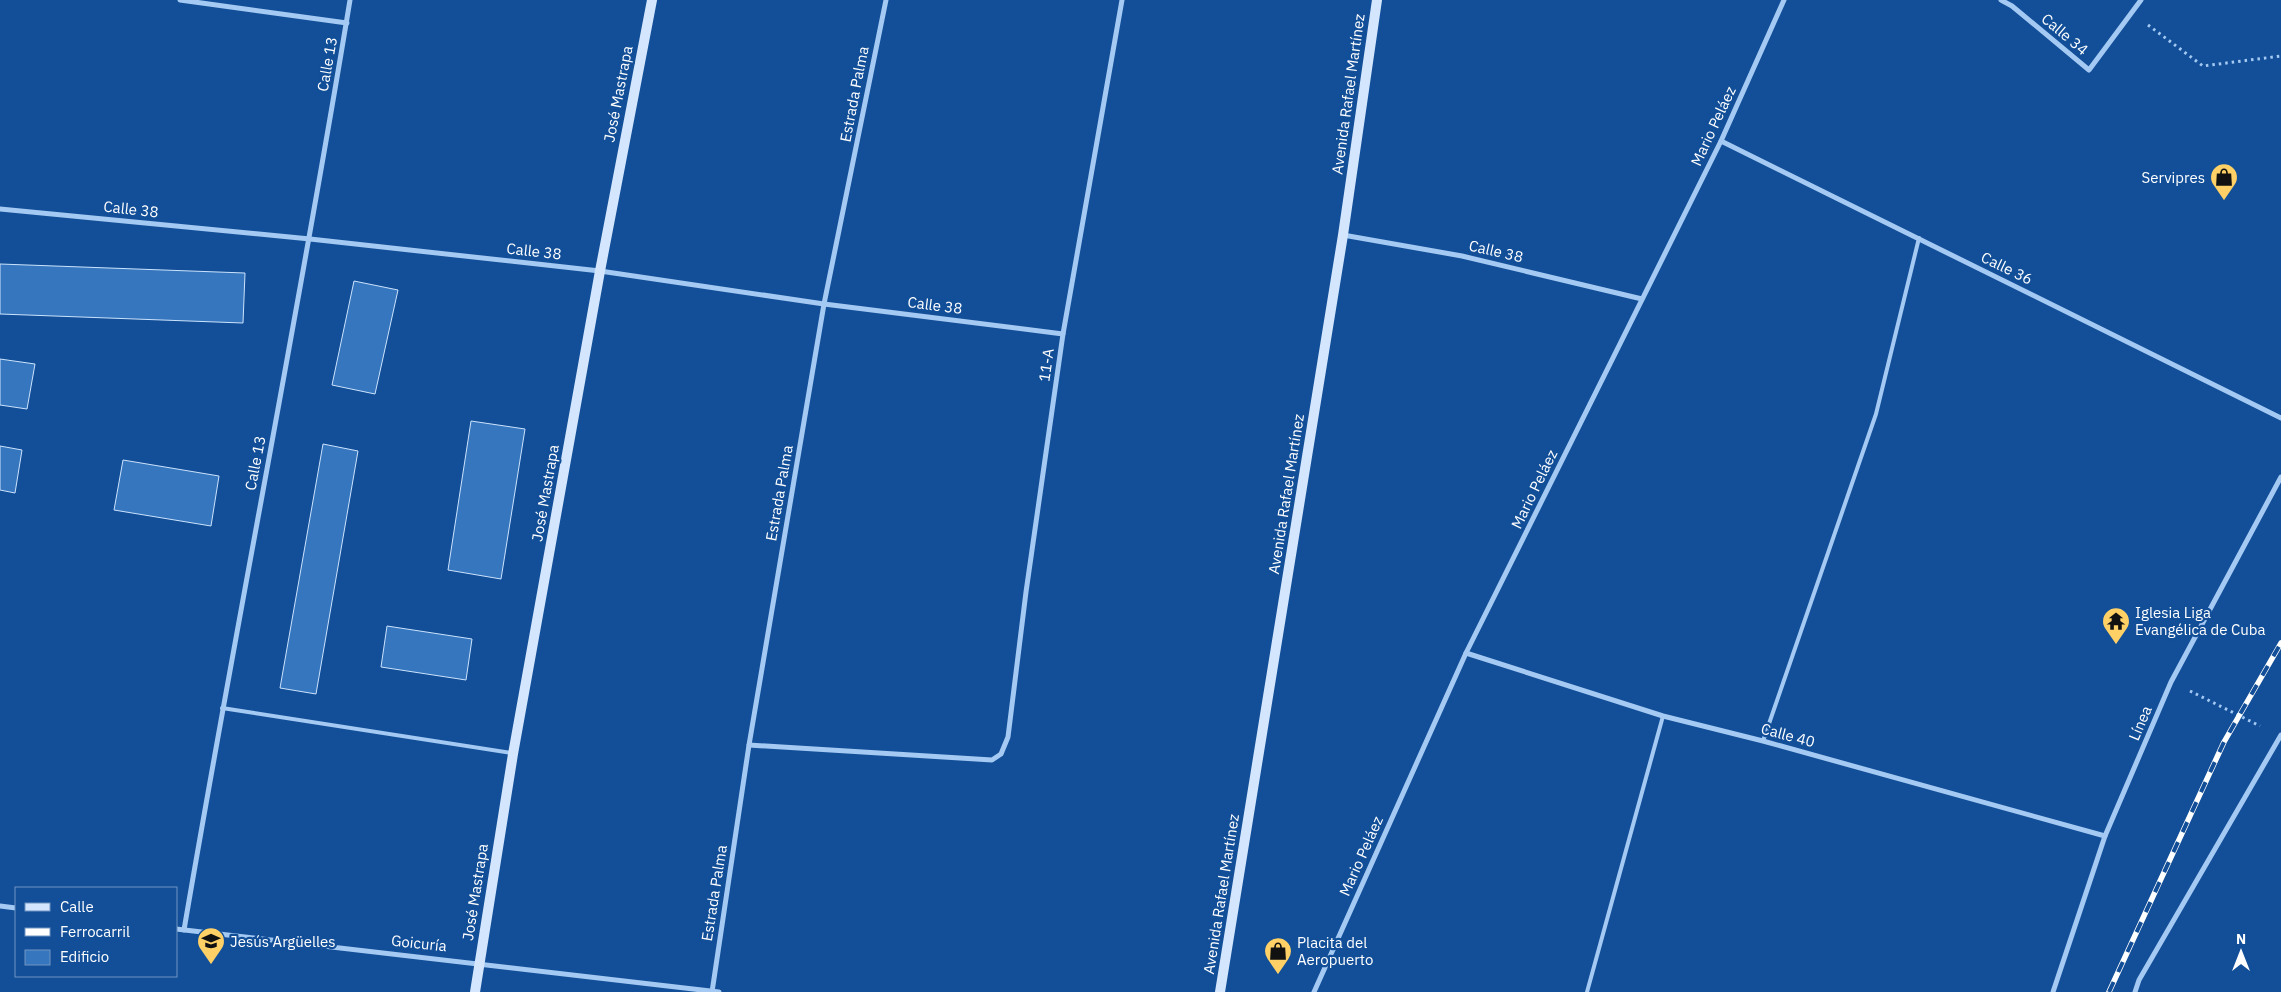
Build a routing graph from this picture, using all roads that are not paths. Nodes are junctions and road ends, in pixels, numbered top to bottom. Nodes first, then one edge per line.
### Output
1 (180, 0) edge
2 (350, 0) edge
3 (652, 0) edge
4 (886, 0) edge
5 (1122, 0) edge
6 (1377, 0) edge
7 (1784, 0) edge
8 (2001, 0) edge
9 (2017, 0) edge
10 (2141, 0) edge
11 (2012, 6) junction
12 (347, 23) junction
13 (1721, 141) junction
14 (0, 209) edge
15 (1343, 235) junction
16 (1919, 238) junction
17 (310, 239) junction
18 (600, 271) junction
19 (1642, 299) junction
20 (824, 304) junction
21 (1063, 334) junction
22 (2281, 418) edge
23 (2281, 477) edge
24 (1466, 653) junction
25 (222, 708) junction
26 (1663, 716) junction
27 (2281, 735) edge
28 (1763, 741) junction
29 (749, 745) junction
30 (513, 754) junction
31 (2105, 836) junction
32 (0, 906) edge
33 (15, 908) edge
34 (178, 929) edge
35 (184, 930) junction
36 (479, 963) junction
37 (712, 991) edge
38 (475, 992) edge
39 (719, 992) edge
40 (1220, 992) edge
41 (1314, 992) edge
42 (1587, 992) edge
43 (2053, 992) edge
44 (2136, 992) edge

1 - 12 street
2 - 12 street, Calle 13
3 - 18 street, José Mastrapa
4 - 20 street, Estrada Palma
5 - 21 street, 11-A
6 - 15 street, Avenida Rafael Martínez
7 - 13 street, Mario Peláez
8 - 11 street, Calle 34
9 - 11 street
10 - 11 street, Calle 34
12 - 17 street, Calle 13
13 - 16 street, Calle 36
13 - 19 street, Mario Peláez
14 - 17 street, Calle 38
15 - 19 street, Calle 38
15 - 40 street, Avenida Rafael Martínez
16 - 22 street, Calle 36
16 - 28 lane
17 - 18 street, Calle 38
17 - 25 street, Calle 13
18 - 20 street, Calle 38
18 - 30 street, José Mastrapa
19 - 24 street, Mario Peláez
20 - 21 street, Calle 38
20 - 29 street, Estrada Palma
21 - 29 street, 11-A
23 - 31 street, Línea
24 - 26 street, Calle 40
24 - 41 street, Mario Peláez
25 - 30 lane
25 - 35 street, Calle 13
26 - 28 street, Calle 40
26 - 42 lane
27 - 44 street
28 - 31 street, Calle 40
29 - 37 street, Estrada Palma
30 - 36 street, José Mastrapa
31 - 43 street, Línea
32 - 33 street
34 - 35 street, Goicuría
35 - 36 street, Goicuría
36 - 37 street, Goicuría
36 - 38 street, José Mastrapa
37 - 39 street, Goicuría

